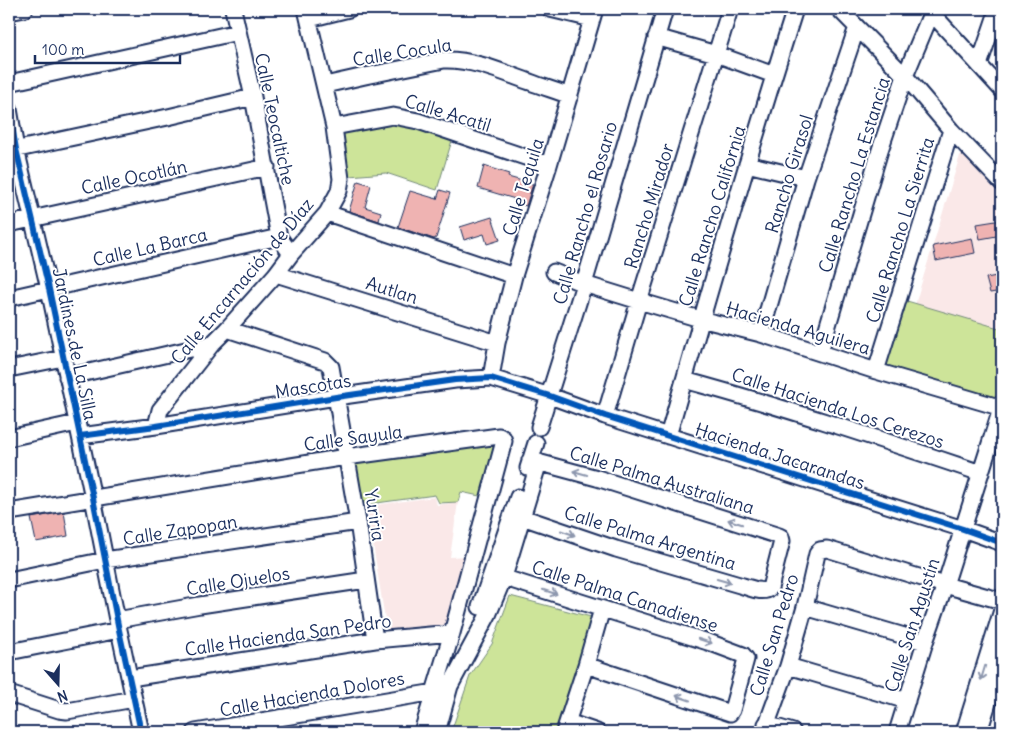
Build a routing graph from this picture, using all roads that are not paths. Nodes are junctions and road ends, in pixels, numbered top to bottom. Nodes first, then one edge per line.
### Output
1 (25, 9) edge
2 (233, 9) edge
3 (349, 9) edge
4 (550, 9) edge
5 (666, 9) edge
6 (730, 9) edge
7 (795, 9) edge
8 (839, 9) edge
9 (998, 9) edge
10 (931, 10) edge
11 (9, 12) edge
12 (307, 14) edge
13 (594, 14) edge
14 (857, 27) junction
15 (238, 32) junction
16 (656, 37) junction
17 (716, 54) junction
18 (979, 65) junction
19 (774, 75) junction
20 (905, 76) junction
21 (9, 83) edge
22 (325, 85) junction
23 (1002, 90) edge
24 (570, 96) junction
25 (253, 97) junction
26 (9, 109) edge
27 (334, 127) junction
28 (951, 130) junction
29 (12, 150) edge
30 (747, 164) junction
31 (550, 165) junction
32 (267, 167) junction
33 (806, 178) junction
34 (1002, 183) edge
35 (327, 213) junction
36 (32, 219) junction
37 (9, 224) edge
38 (279, 237) junction
39 (291, 254) junction
40 (554, 272) dead end
41 (276, 274) junction
42 (514, 276) junction
43 (584, 284) junction
44 (49, 289) junction
45 (9, 298) edge
46 (639, 301) junction
47 (700, 320) junction
48 (227, 330) junction
49 (761, 334) junction
50 (498, 343) junction
51 (212, 344) junction
52 (820, 352) junction
53 (63, 358) junction
54 (9, 369) edge
55 (876, 371) junction
56 (67, 377) junction
57 (491, 378) junction
58 (684, 380) junction
59 (550, 396) junction
60 (336, 397) junction
61 (1002, 407) edge
62 (605, 416) junction
63 (156, 426) junction
64 (539, 427) dead end
65 (78, 430) junction
66 (668, 436) junction
67 (9, 438) edge
68 (536, 443) dead end
69 (346, 457) junction
70 (535, 461) junction
71 (981, 473) junction
72 (93, 498) junction
73 (9, 512) edge
74 (522, 517) junction
75 (358, 522) junction
76 (963, 529) junction
77 (1002, 543) edge
78 (105, 560) junction
79 (498, 575) junction
80 (9, 580) edge
81 (366, 580) junction
82 (945, 586) junction
83 (766, 591) joint
84 (1002, 601) edge
85 (480, 607) dead end
86 (806, 607) junction
87 (602, 609) junction
88 (1002, 610) edge
89 (118, 625) junction
90 (452, 633) junction
91 (375, 640) junction
92 (925, 642) junction
93 (9, 652) edge
94 (1002, 658) edge
95 (586, 665) junction
96 (788, 666) junction
97 (130, 678) junction
98 (999, 683) edge
99 (435, 692) junction
100 (9, 694) edge
101 (134, 699) junction
102 (907, 701) junction
103 (566, 727) edge
104 (765, 728) edge
105 (141, 732) edge
106 (196, 732) edge
107 (422, 732) edge
108 (437, 732) edge
109 (597, 732) edge
110 (793, 732) edge
111 (897, 732) edge
112 (964, 732) edge
113 (979, 732) edge

1 - 11 street
2 - 15 street, Calle Teocaltiche
3 - 12 street
4 - 13 street
5 - 16 street, Calle Rancho el Rosario
6 - 17 street, Rancho Mirador
7 - 19 street, Calle Rancho California
8 - 14 street
9 - 18 street
10 - 18 street
10 - 20 street, Calle Rancho La Estancia
12 - 22 street, Calle Encarnación de Díaz
13 - 24 street, Calle Tequila
14 - 20 street
14 - 33 street, Rancho Girasol
15 - 21 street
15 - 25 street, Calle Teocaltiche
16 - 17 street
16 - 43 street, Calle Rancho el Rosario
17 - 19 street
17 - 46 street, Rancho Mirador
18 - 23 street
19 - 30 street, Calle Rancho California
20 - 28 street
20 - 52 street, Calle Rancho La Estancia
22 - 24 street, Calle Cocula
22 - 27 street, Calle Encarnación de Díaz
24 - 31 street, Calle Tequila
25 - 29 street
25 - 32 street, Calle Teocaltiche
26 - 29 street, Jardines de La Silla
27 - 31 street, Calle Acatil
27 - 35 street, Calle Encarnación de Díaz
28 - 34 street
28 - 55 street, Calle Rancho La Sierrita
29 - 36 street, Jardines de La Silla
30 - 33 street
30 - 47 street, Calle Rancho California
31 - 42 street, Calle Tequila
32 - 36 street, Calle Ocotlán
32 - 38 street, Calle Teocaltiche
33 - 49 street, Rancho Girasol
35 - 39 street, Calle Encarnación de Díaz
35 - 42 street
36 - 37 street, Calle Ocotlán
36 - 44 street, Jardines de La Silla
38 - 39 street
38 - 44 street, Calle La Barca
39 - 41 street, Calle Encarnación de Díaz
40 - 43 street, Hacienda Aguilera
41 - 48 street, Calle Encarnación de Díaz
41 - 50 street, Autlan
42 - 50 street, Calle Tequila
43 - 46 street, Hacienda Aguilera
43 - 59 street, Calle Rancho el Rosario
44 - 45 street, Calle La Barca
44 - 53 street, Jardines de La Silla
46 - 47 street, Hacienda Aguilera
46 - 62 street, Rancho Mirador
47 - 49 street, Hacienda Aguilera
47 - 58 street, Calle Rancho California
48 - 51 street, Calle Encarnación de Díaz
48 - 60 street, Yuriria
49 - 52 street, Hacienda Aguilera
50 - 57 street, Calle Tequila
51 - 56 street
51 - 63 street, Calle Encarnación de Díaz
52 - 55 street, Hacienda Aguilera
53 - 54 street
53 - 56 street, Jardines de La Silla
55 - 61 street, Hacienda Aguilera
56 - 65 street, Jardines de La Silla
57 - 59 street, Mascotas
57 - 60 street, Mascotas
58 - 66 street, Calle Rancho California
58 - 71 street, Calle Hacienda Los Cerezos
59 - 62 street, Hacienda Jacarandas
59 - 64 street, Calle Rancho el Rosario
60 - 63 street, Mascotas
60 - 69 street, Yuriria
61 - 71 street, Calle San Agustín
62 - 66 street, Hacienda Jacarandas
63 - 65 street, Mascotas
65 - 67 street, Mascotas
65 - 72 street, Jardines de La Silla
66 - 76 street, Hacienda Jacarandas
68 - 70 street
69 - 72 street, Calle Sayula
69 - 75 street, Yuriria
69 - 90 street, Calle Sayula
70 - 74 street
70 - 79 street
83 -> 70 street, Calle Palma Australiana
71 - 76 street, Calle San Agustín
72 - 73 street, Calle Sayula
72 - 78 street, Jardines de La Silla
74 - 79 street
74 -> 83 street, Calle Palma Argentina
75 - 78 street, Calle Zapopan
75 - 81 street, Yuriria
76 - 77 street, Hacienda Jacarandas
76 - 82 street, Calle San Agustín
78 - 80 street, Calle Zapopan
78 - 89 street, Jardines de La Silla
79 - 85 street
79 -> 87 street, Calle Palma Canadiense
79 - 108 street
81 - 89 street, Calle Ojuelos
81 - 91 street, Yuriria
82 - 84 street
82 - 86 street, Calle San Pedro
82 - 92 street, Calle San Agustín
86 - 92 street
86 - 96 street, Calle San Pedro
87 - 95 street
87 -> 95 street, Calle Palma Canadiense
88 -> 112 street
89 - 93 street, Calle Ojuelos
89 - 97 street, Jardines de La Silla
90 - 91 street, Calle Hacienda San Pedro
90 - 99 street
91 - 97 street, Calle Hacienda San Pedro
92 - 102 street, Calle San Agustín
94 - 98 street
95 - 103 street
96 - 102 street
96 - 104 street, Calle San Pedro
97 - 101 street, Jardines de La Silla
98 - 113 street
99 - 106 street, Calle Hacienda Dolores
99 - 107 street
100 - 101 street
101 - 105 street, Jardines de La Silla
102 - 111 street, Calle San Agustín
103 - 109 street
104 - 110 street

